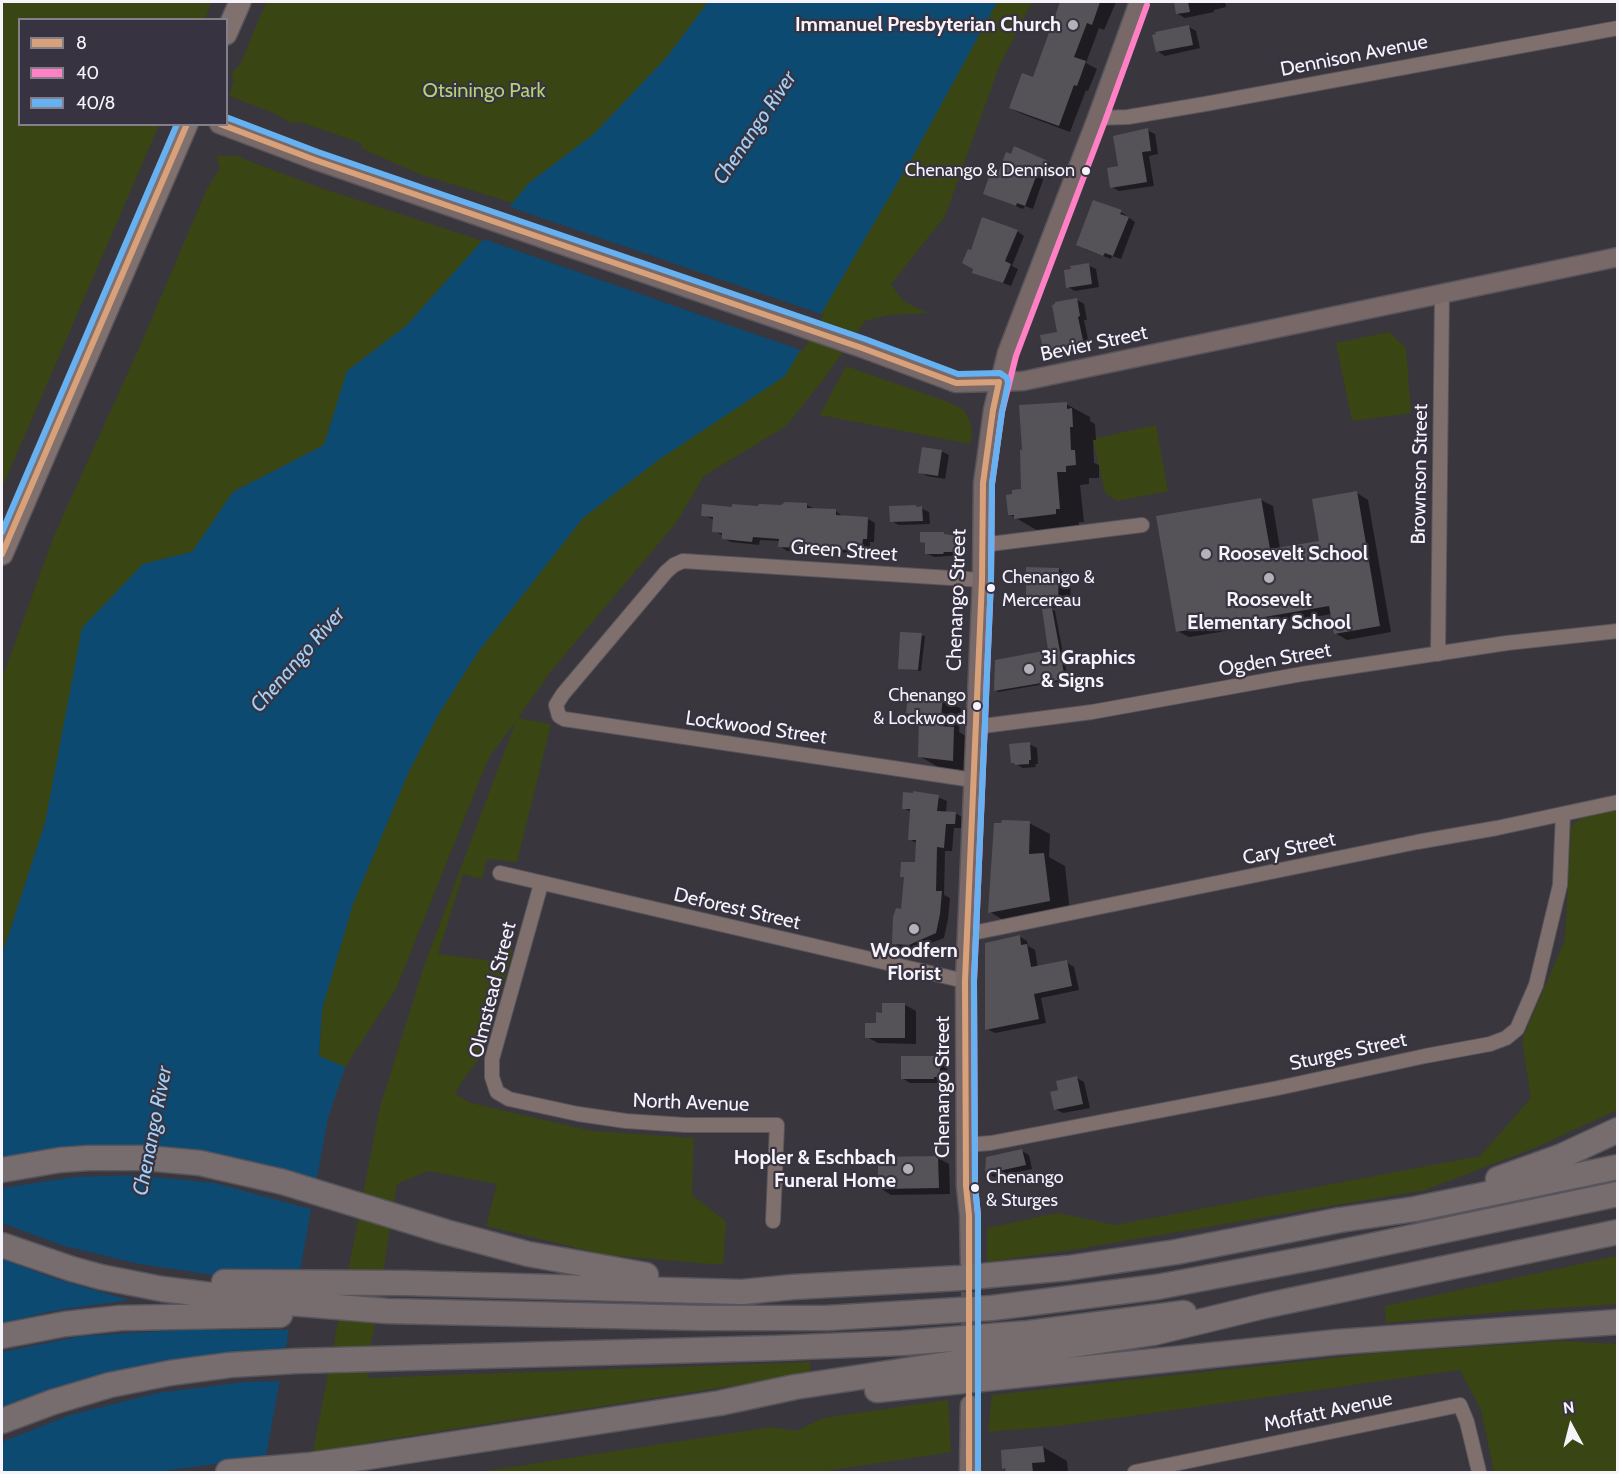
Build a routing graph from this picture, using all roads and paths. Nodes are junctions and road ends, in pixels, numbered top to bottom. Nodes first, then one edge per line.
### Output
1 (240, 2) edge
2 (1139, 2) edge
3 (1617, 28) edge
4 (228, 29) edge
5 (1097, 118) junction
6 (186, 126) edge
7 (225, 126) edge
8 (1617, 257) edge
9 (1442, 294) junction
10 (999, 382) junction
11 (1142, 525) dead end
12 (982, 545) junction
13 (2, 554) edge
14 (982, 580) junction
15 (1617, 631) edge
16 (1438, 654) junction
17 (563, 694) joint
18 (975, 727) junction
19 (973, 780) junction
20 (1617, 802) edge
21 (1563, 814) junction
22 (500, 873) dead end
23 (542, 884) junction
24 (968, 934) junction
25 (965, 981) junction
26 (509, 1099) joint
27 (1617, 1130) edge
28 (966, 1145) junction
29 (1617, 1167) edge
30 (2, 1170) edge
31 (1617, 1194) edge
32 (1340, 1220) junction
33 (773, 1221) dead end
34 (1617, 1232) edge
35 (6, 1247) edge
36 (970, 1263) tunnel mouth
37 (793, 1287) junction
38 (1264, 1306) junction
39 (394, 1311) junction
40 (1617, 1322) edge
41 (1587, 1324) junction
42 (1617, 1329) edge
43 (2, 1336) edge
44 (720, 1403) junction
45 (970, 1405) tunnel mouth
46 (2, 1421) edge
47 (310, 1465) junction
48 (228, 1473) edge
49 (283, 1473) edge
50 (969, 1473) edge
51 (1135, 1473) edge
52 (1479, 1473) edge

1 - 4 main road
2 - 5 main road, Chenango Street
3 - 5 street, Dennison Avenue
5 - 10 main road, Chenango Street
6 - 13 main road
7 - 10 main road, Bevier Street
8 - 9 main road, Bevier Street
9 - 10 main road, Bevier Street
9 - 16 street, Brownson Street
10 - 12 main road, Chenango Street
11 - 12 street
12 - 14 main road, Chenango Street
14 - 17 street, Green Street
14 - 18 main road, Chenango Street
15 - 16 street, Ogden Street
16 - 18 street, Ogden Street
17 - 19 street, Lockwood Street
18 - 19 main road, Chenango Street
19 - 24 main road, Chenango Street
20 - 21 street, Cary Street
21 - 24 street, Cary Street
21 - 28 street, Sturges Street
22 - 23 street, Deforest Street
23 - 25 street, Deforest Street
23 - 26 street, Olmstead Street
24 - 25 main road, Chenango Street
25 - 28 main road, Chenango Street
26 - 33 street, North Avenue
27 - 32 highway
28 - 36 main road, Chenango Street
29 - 32 highway
30 - 37 highway
31 - 39 highway
32 - 37 highway
34 - 38 highway
35 - 37 highway
35 - 39 highway
38 - 44 highway
38 - 46 highway
39 - 43 highway
40 - 41 highway
41 - 42 highway
41 - 44 highway
44 - 47 highway
45 - 50 main road
47 - 48 highway
47 - 49 highway
51 - 52 street, Moffatt Avenue

